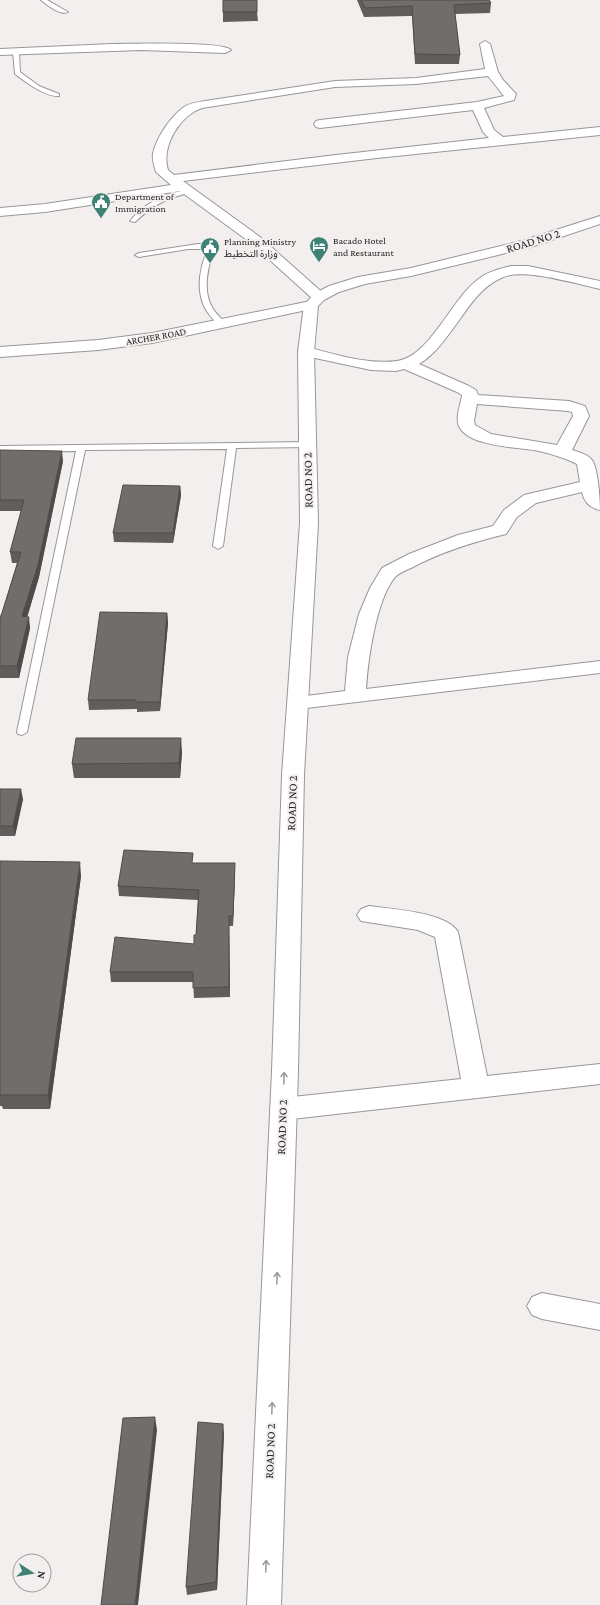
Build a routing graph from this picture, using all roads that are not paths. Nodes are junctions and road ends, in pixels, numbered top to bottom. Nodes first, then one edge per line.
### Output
1 (44, 0) edge
2 (65, 12) dead end
3 (485, 44) dead end
4 (225, 50) dead end
5 (0, 52) edge
6 (16, 52) junction
7 (490, 72) junction
8 (56, 95) dead end
9 (477, 106) junction
10 (320, 124) dead end
11 (600, 131) edge
12 (500, 141) junction
13 (171, 179) junction
14 (187, 189) junction
15 (0, 212) edge
16 (600, 220) edge
17 (133, 221) dead end
18 (139, 255) dead end
19 (600, 285) edge
20 (314, 301) junction
21 (222, 324) junction
22 (0, 352) edge
23 (306, 352) junction
24 (406, 364) junction
25 (470, 398) junction
26 (308, 445) junction
27 (232, 446) junction
28 (81, 448) junction
29 (0, 449) edge
30 (562, 452) junction
31 (590, 485) junction
32 (600, 505) edge
33 (218, 546) dead end
34 (600, 667) edge
35 (355, 696) junction
36 (298, 703) junction
37 (22, 732) dead end
38 (369, 915) dead end
39 (600, 1074) edge
40 (476, 1087) junction
41 (283, 1109) junction
42 (542, 1306) dead end
43 (600, 1317) edge
44 (264, 1605) edge

1 - 2 lane
3 - 7 street
4 - 6 street
5 - 6 street
6 - 8 lane
7 - 9 street
7 - 13 street
9 - 10 street
9 - 12 street
11 - 12 street
12 - 13 street
13 - 14 street
14 - 15 street
14 - 17 lane
14 - 20 street
16 - 20 street, ROAD NO 2
18 - 21 lane
19 - 24 street
20 - 21 street, ARCHER ROAD
20 - 23 street, ROAD NO 2
21 - 22 street, ARCHER ROAD
23 - 24 street
23 - 26 street, ROAD NO 2
24 - 25 street
25 - 30 street
25 - 30 street
26 - 27 lane
26 - 36 street, ROAD NO 2
27 - 28 lane
27 - 33 lane
28 - 29 lane
28 - 37 lane
30 - 31 street
31 - 32 street
31 - 35 street
34 - 35 street
35 - 36 street
41 -> 36 street, ROAD NO 2
38 - 40 street
39 - 40 street
40 - 41 street
44 -> 41 street, ROAD NO 2
42 - 43 street

